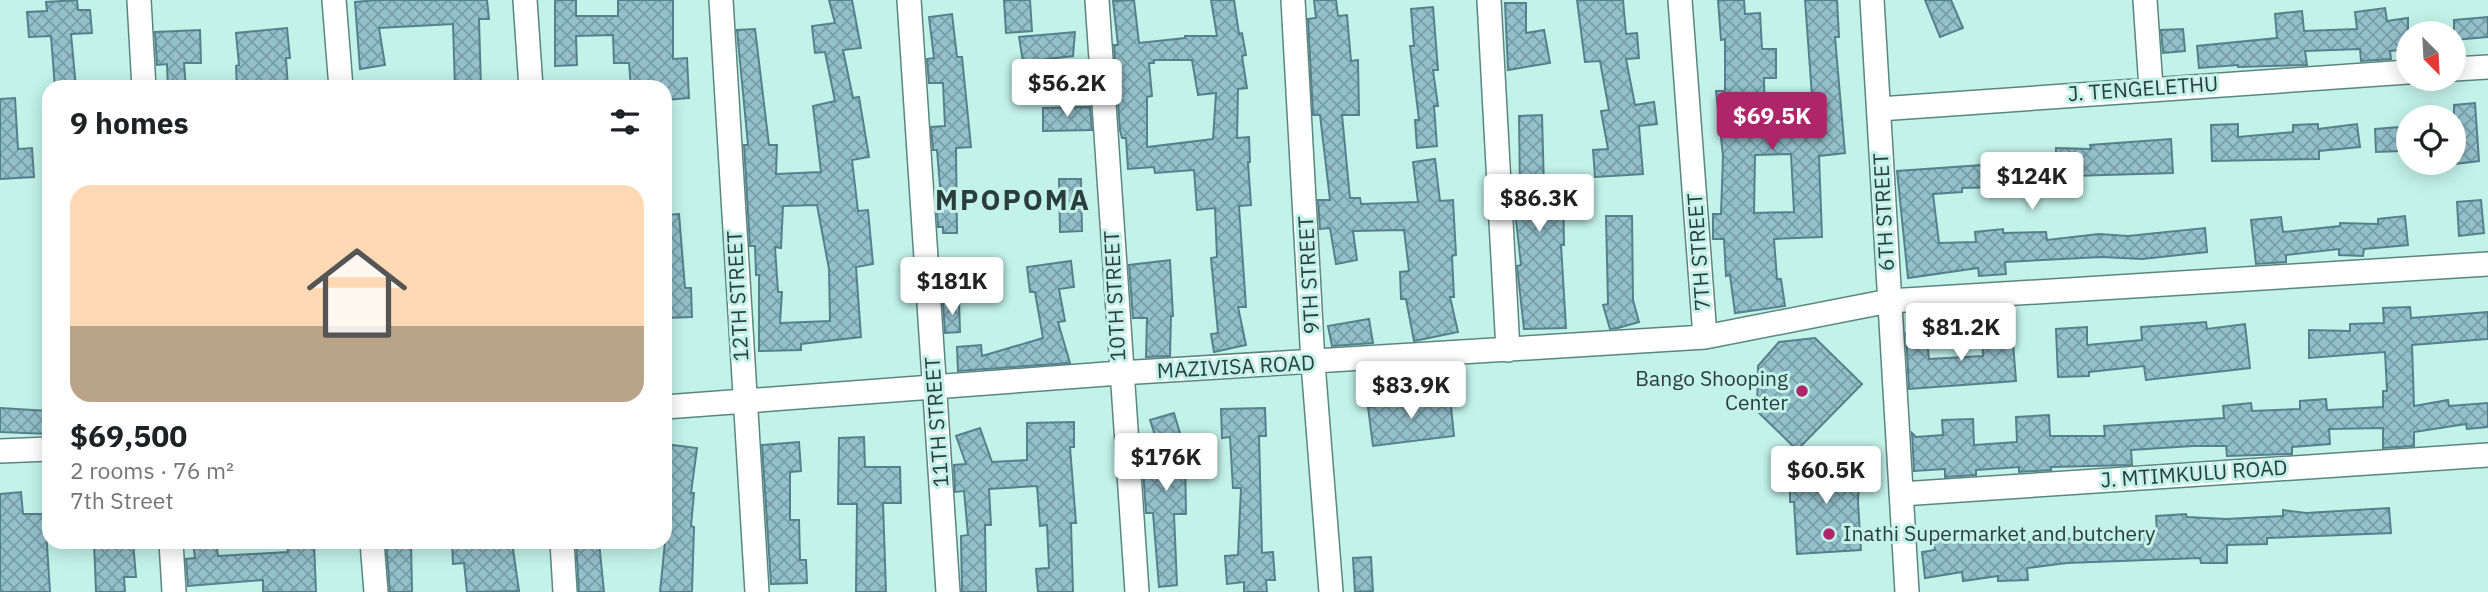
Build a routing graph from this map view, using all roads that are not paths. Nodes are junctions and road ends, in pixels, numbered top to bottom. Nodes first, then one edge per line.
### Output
1 (139, 0) edge
2 (334, 0) edge
3 (526, 0) edge
4 (720, 0) edge
5 (909, 0) edge
6 (1097, 0) edge
7 (1293, 0) edge
8 (1489, 0) edge
9 (1680, 0) edge
10 (1872, 0) edge
11 (2146, 0) edge
12 (2488, 67) edge
13 (2466, 68) edge
14 (2396, 73) edge
15 (144, 80) edge
16 (340, 80) edge
17 (531, 80) edge
18 (2151, 88) junction
19 (1879, 109) junction
20 (2488, 264) edge
21 (1889, 301) junction
22 (1705, 337) junction
23 (1508, 351) junction
24 (1313, 362) junction
25 (1120, 373) junction
26 (935, 389) junction
27 (744, 402) junction
28 (672, 407) edge
29 (42, 449) edge
30 (0, 452) edge
31 (2488, 454) edge
32 (1901, 494) junction
33 (171, 549) edge
34 (373, 549) edge
35 (562, 549) edge
36 (174, 592) edge
37 (376, 592) edge
38 (565, 592) edge
39 (757, 592) edge
40 (948, 592) edge
41 (1137, 592) edge
42 (1331, 592) edge
43 (1906, 592) edge

1 - 15 street
2 - 16 street
3 - 17 street
4 - 27 street, 12TH STREET
5 - 26 street, 11TH STREET
6 - 25 street, 10TH STREET
7 - 24 street, 9TH STREET
8 - 23 street
9 - 22 street, 7TH STREET
10 - 19 street, 6TH STREET
11 - 18 street
12 - 13 street
14 - 18 street, J. TENGELETHU
18 - 19 street, J. TENGELETHU
19 - 21 street, 6TH STREET
20 - 21 street, MAZIVISA ROAD
21 - 22 street, MAZIVISA ROAD
21 - 32 street, 6TH STREET
22 - 23 street, MAZIVISA ROAD
23 - 24 street, MAZIVISA ROAD
24 - 25 street, MAZIVISA ROAD
24 - 42 street, 9TH STREET
25 - 26 street, MAZIVISA ROAD
25 - 41 street, 10TH STREET
26 - 27 street, MAZIVISA ROAD
26 - 40 street, 11TH STREET
27 - 28 street, MAZIVISA ROAD
27 - 39 street, 12TH STREET
29 - 30 street
31 - 32 street, J. MTIMKULU ROAD
32 - 43 street, 6TH STREET
33 - 36 street
34 - 37 street
35 - 38 street

